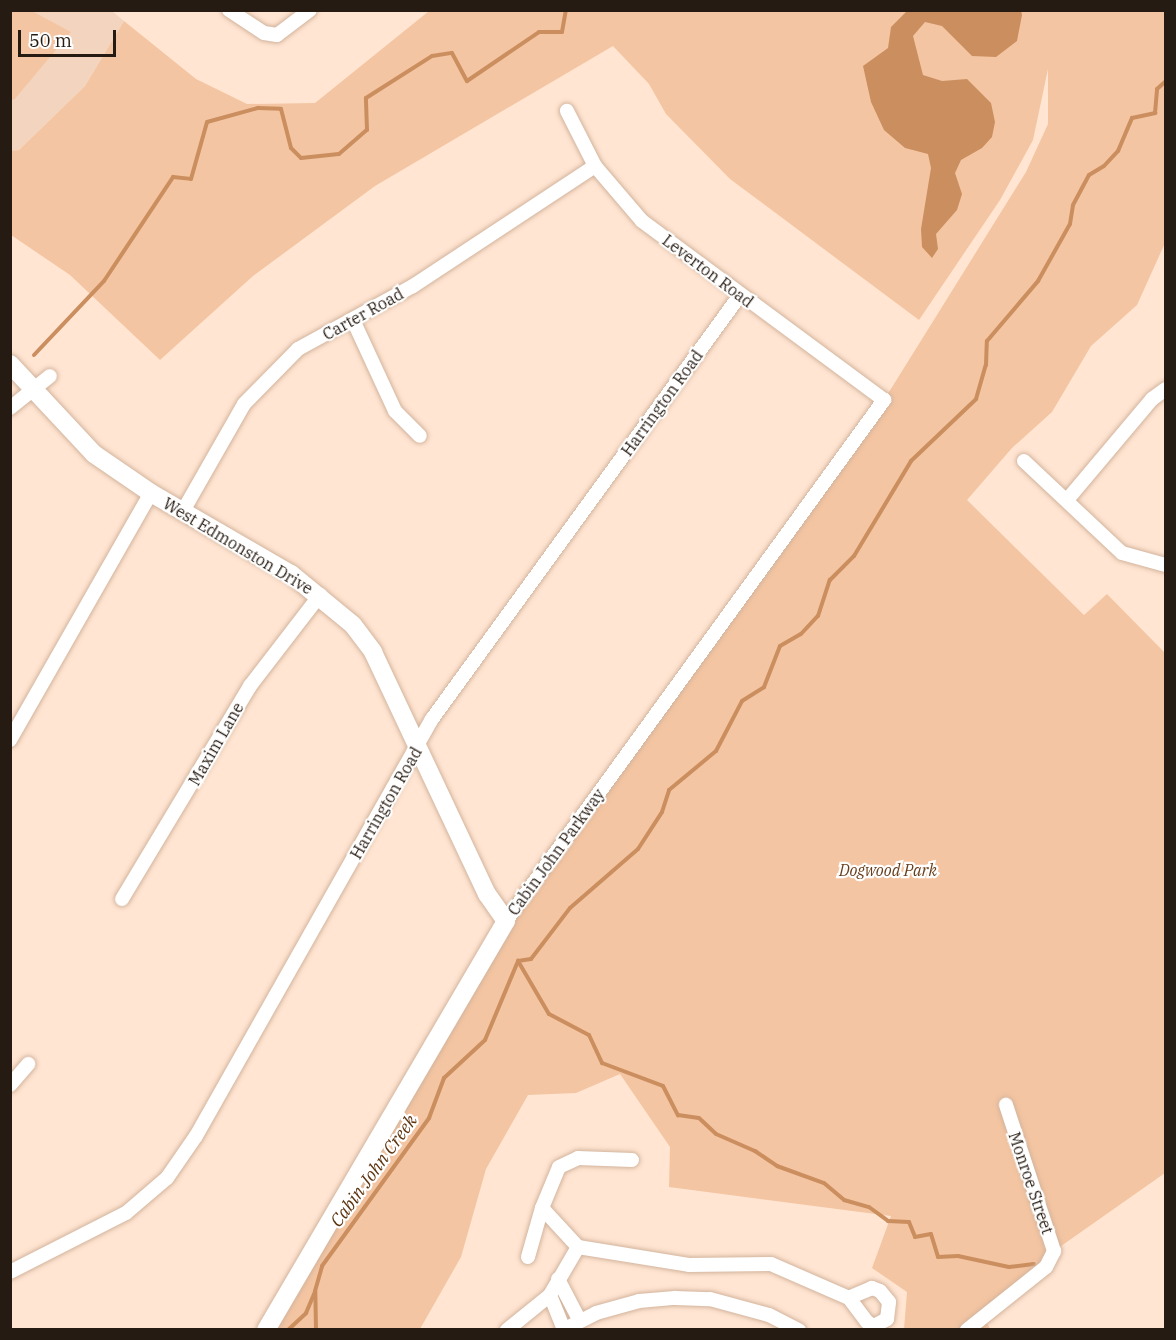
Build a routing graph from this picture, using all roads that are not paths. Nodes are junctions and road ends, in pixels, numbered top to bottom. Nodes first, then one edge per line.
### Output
1 (229, 10) edge
2 (310, 10) edge
3 (567, 111) dead end
4 (595, 166) junction
5 (740, 296) junction
6 (353, 320) junction
7 (10, 364) edge
8 (50, 376) dead end
9 (1166, 389) edge
10 (32, 390) junction
11 (884, 400) joint
12 (10, 408) edge
13 (420, 436) dead end
14 (1024, 461) dead end
15 (151, 493) junction
16 (1067, 500) junction
17 (183, 511) junction
18 (1166, 565) edge
19 (320, 595) junction
20 (10, 740) edge
21 (419, 746) junction
22 (122, 899) dead end
23 (506, 921) junction
24 (28, 1064) dead end
25 (10, 1085) edge
26 (1005, 1105) dead end
27 (632, 1160) dead end
28 (542, 1208) junction
29 (578, 1248) junction
30 (528, 1257) dead end
31 (10, 1272) edge
32 (558, 1279) junction
33 (550, 1295) junction
34 (849, 1298) dead end
35 (580, 1321) junction
36 (266, 1329) edge
37 (507, 1329) edge
38 (564, 1329) edge
39 (798, 1329) edge
40 (967, 1329) edge

1 - 2 street
3 - 4 street, Leverton Road
4 - 5 street, Leverton Road
4 - 6 street, Carter Road
5 - 11 street, Leverton Road
5 - 21 street, Harrington Road
6 - 13 street
6 - 17 street, Carter Road
7 - 10 street, West Edmonston Drive
8 - 10 street
9 - 16 street
10 - 12 street
10 - 15 street, West Edmonston Drive
11 - 23 street, Cabin John Parkway
14 - 16 street
15 - 17 street, West Edmonston Drive
15 - 20 street
16 - 18 street
17 - 19 street, West Edmonston Drive
19 - 21 street, West Edmonston Drive
19 - 22 street, Maxim Lane
21 - 23 street, West Edmonston Drive
21 - 31 street, Harrington Road
23 - 36 street, Cabin John Parkway
24 - 25 street
26 - 40 street, Monroe Street
27 - 28 street
28 - 29 street
28 - 30 street
29 - 32 street
29 - 34 street
32 - 33 street
32 - 35 street
33 - 37 street
33 - 38 street
35 - 38 street
35 - 39 street

